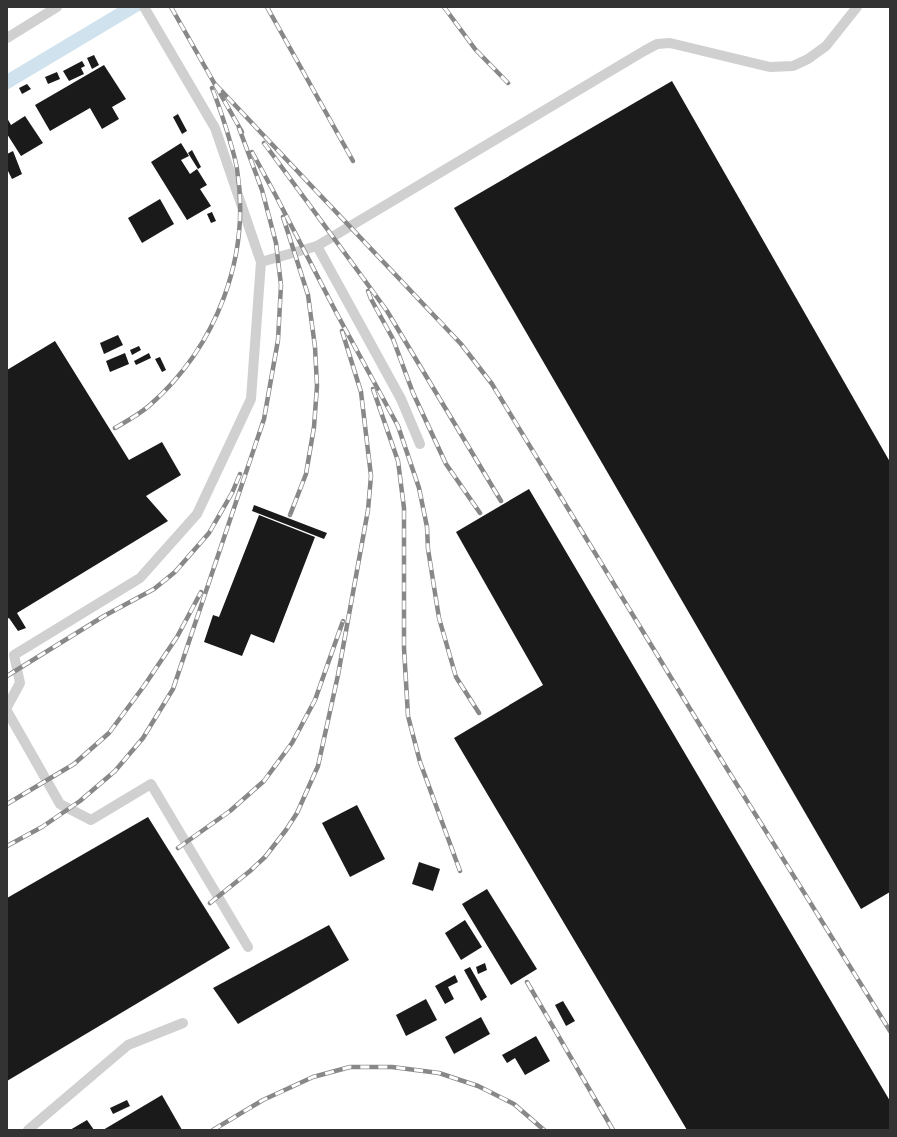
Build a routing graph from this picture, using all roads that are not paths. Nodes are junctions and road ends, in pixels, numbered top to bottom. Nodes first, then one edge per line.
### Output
1 (57, 7) edge
2 (144, 7) edge
3 (857, 7) edge
4 (7, 38) edge
5 (317, 246) junction
6 (261, 262) junction
7 (420, 444) dead end
8 (7, 707) edge
9 (7, 711) edge
10 (248, 947) dead end
11 (183, 1023) dead end
12 (28, 1130) edge

1 - 4 lane
2 - 6 lane
3 - 5 lane
5 - 6 lane
5 - 7 lane
6 - 8 lane
9 - 10 lane
11 - 12 lane

